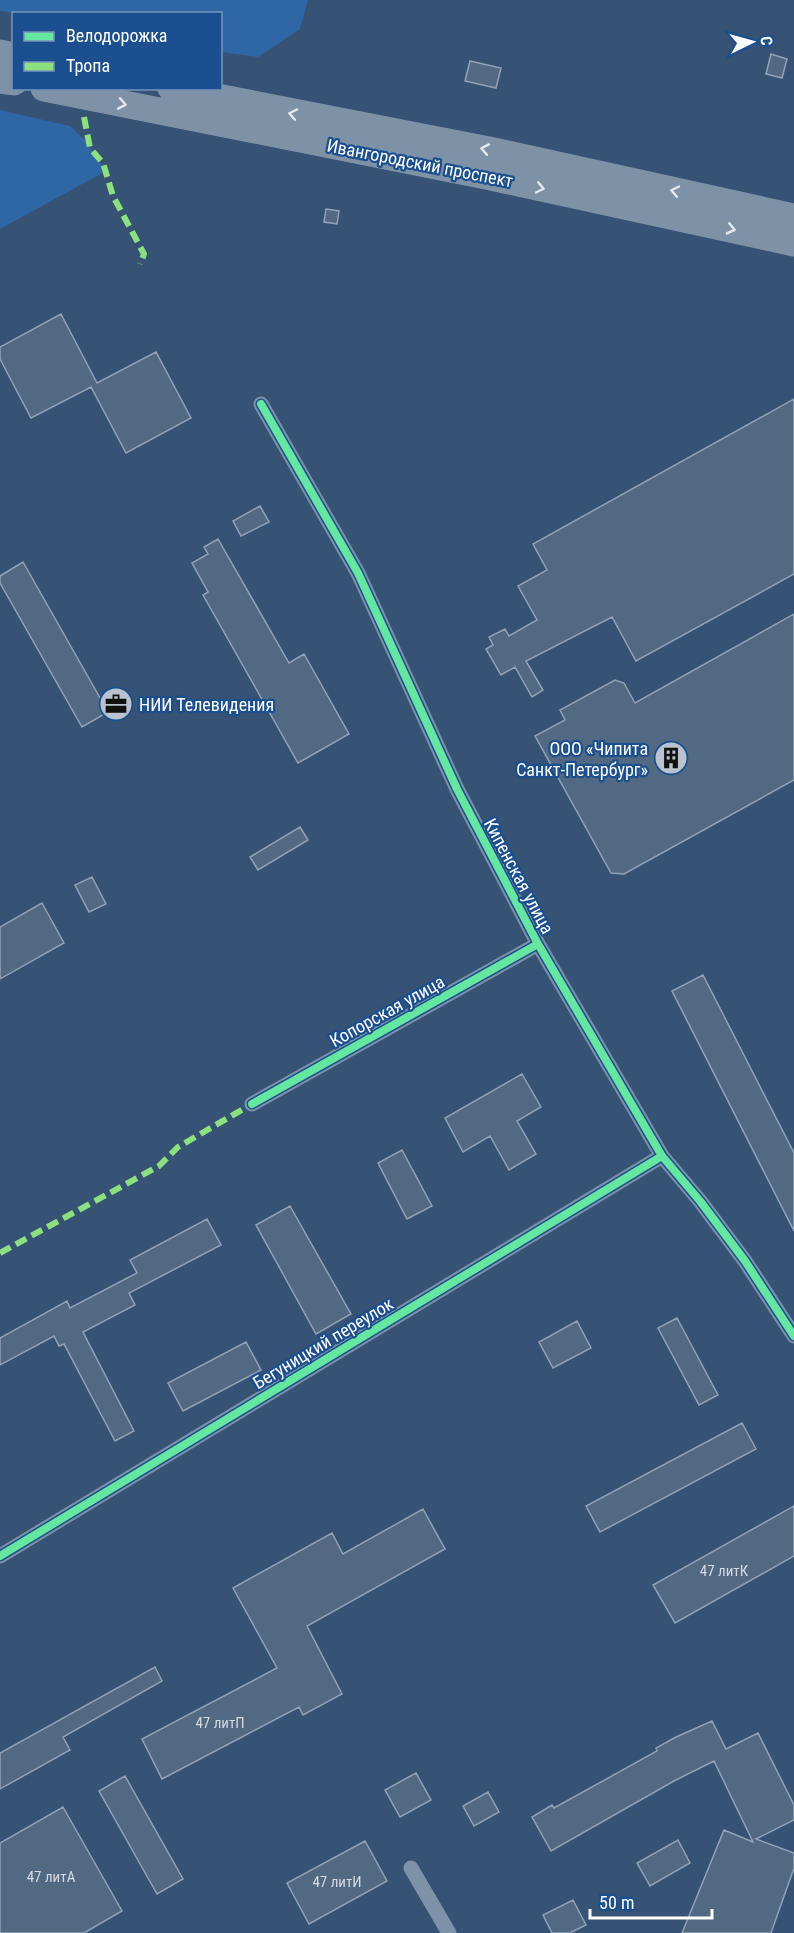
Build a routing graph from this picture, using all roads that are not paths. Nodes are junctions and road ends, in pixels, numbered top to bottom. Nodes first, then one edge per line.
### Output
1 (54, 90) edge
2 (181, 90) edge
3 (794, 217) edge
4 (794, 243) edge
5 (261, 404) dead end
6 (538, 944) junction
7 (252, 1104) dead end
8 (662, 1156) junction
9 (794, 1336) edge
10 (0, 1556) edge
11 (411, 1868) dead end
12 (449, 1933) edge

1 -> 4 highway, Ивангородский проспект
3 -> 2 highway, Ивангородский проспект
5 - 6 street, Кипенская улица
6 - 7 street, Копорская улица
6 - 8 street, Кипенская улица
8 - 9 street, Кипенская улица
8 - 10 street, Бегуницкий переулок
11 - 12 street

